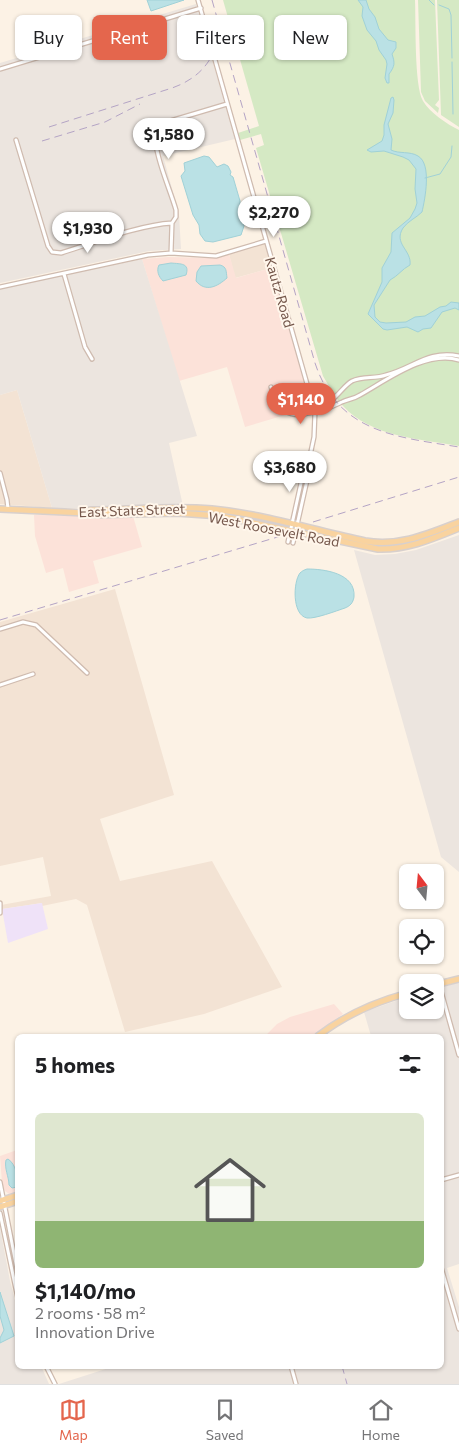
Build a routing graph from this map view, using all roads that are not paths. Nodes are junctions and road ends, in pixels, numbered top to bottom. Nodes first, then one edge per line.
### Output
1 (198, 0) edge
2 (201, 8) junction
3 (0, 68) edge
4 (227, 104) junction
5 (16, 140) dead end
6 (172, 223) junction
7 (266, 241) junction
8 (171, 253) junction
9 (64, 274) junction
10 (0, 287) edge
11 (459, 358) edge
12 (92, 359) dead end
13 (271, 387) dead end
14 (337, 395) junction
15 (342, 402) junction
16 (314, 410) junction
17 (0, 473) edge
18 (0, 508) edge
19 (8, 509) junction
20 (459, 522) edge
21 (294, 528) junction
22 (459, 528) edge
23 (291, 542) dead end
24 (0, 629) edge
25 (87, 673) dead end
26 (34, 674) dead end
27 (0, 686) edge
28 (0, 903) edge
29 (0, 913) edge
30 (459, 978) edge
31 (444, 983) edge
32 (399, 996) edge
33 (444, 1007) edge
34 (321, 1034) edge
35 (459, 1055) edge
36 (459, 1175) edge
37 (444, 1179) edge
38 (0, 1182) edge
39 (15, 1196) edge
40 (15, 1201) edge
41 (2, 1203) edge
42 (0, 1213) edge
43 (15, 1261) edge
44 (444, 1277) edge
45 (15, 1284) edge
46 (459, 1329) edge
47 (47, 1369) edge
48 (292, 1369) edge
49 (54, 1384) edge
50 (296, 1384) edge

1 - 2 street, Kautz Road
2 - 3 street
2 - 4 street, Kautz Road
4 - 6 street
4 - 7 street, Kautz Road
5 - 6 street
6 - 8 street
7 - 8 street
7 - 16 street, Kautz Road
8 - 9 street
9 - 10 street
9 - 12 street
11 - 14 street
11 - 15 street
13 - 16 street
14 - 15 street
14 - 16 street
15 - 16 street
16 - 21 street, Kautz Road
17 - 19 street
18 - 19 main road, East State Street
19 - 21 main road, East State Street
20 - 21 main road, West Roosevelt Road
21 - 22 main road, West Roosevelt Road
21 - 23 street, Kautz Road
24 - 25 street
26 - 27 street
28 - 29 street
30 - 31 main road
32 - 34 main road
33 - 35 street
36 - 37 street
38 - 41 street
39 - 41 main road
40 - 41 main road
41 - 43 street
42 - 45 street
44 - 46 street
47 - 49 street
48 - 50 street

